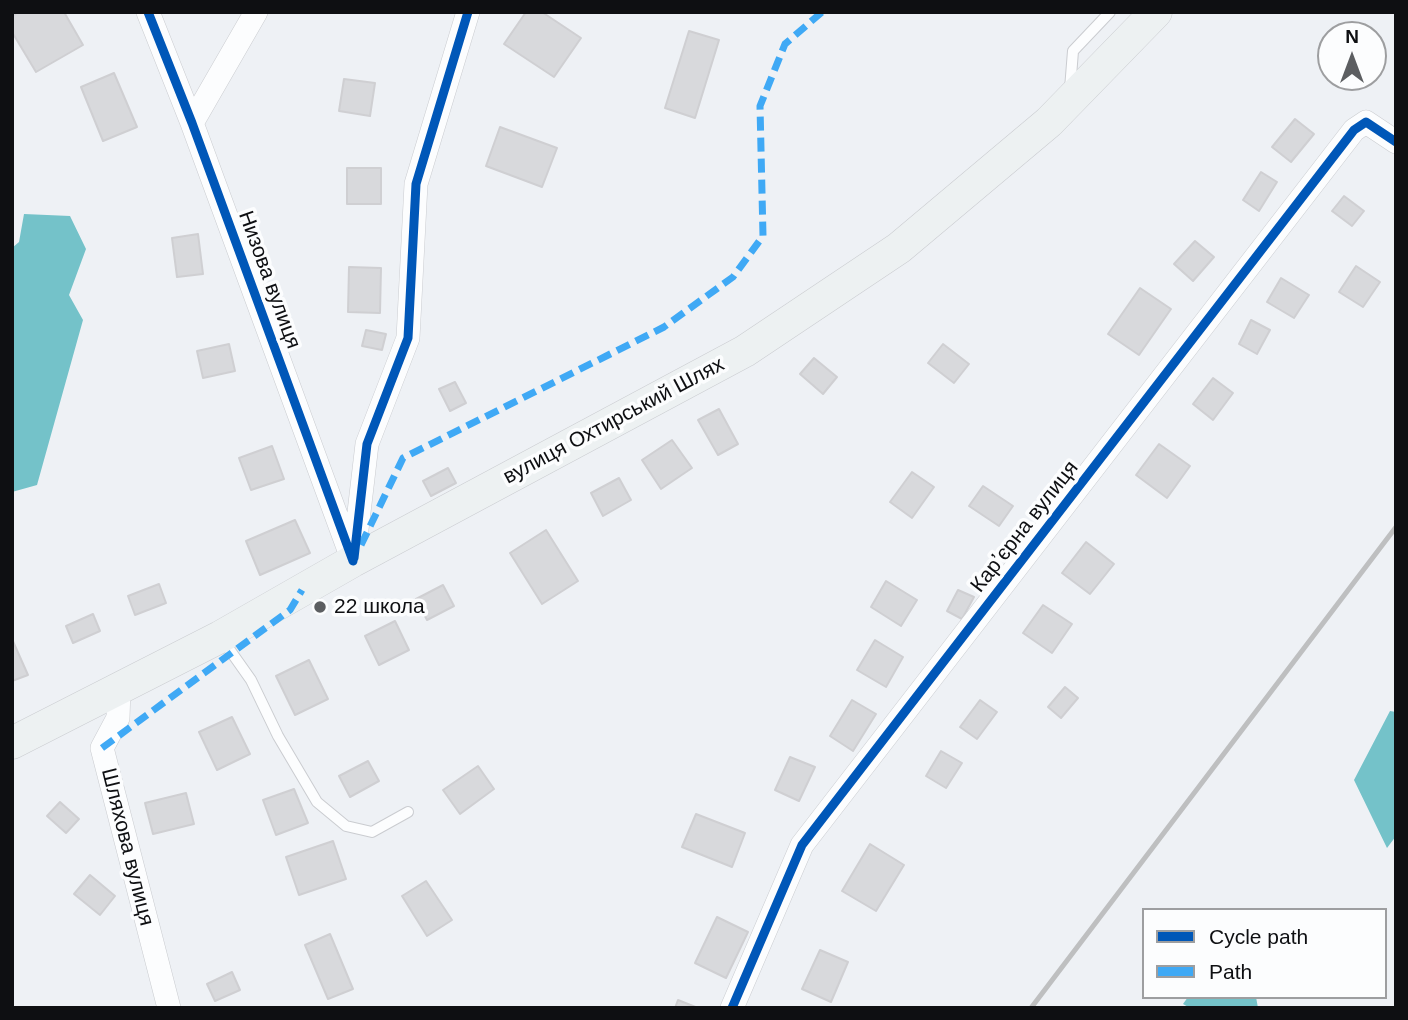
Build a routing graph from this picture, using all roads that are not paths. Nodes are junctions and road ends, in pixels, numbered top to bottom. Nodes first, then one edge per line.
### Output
1 (148, 12) edge
2 (256, 12) edge
3 (468, 12) edge
4 (1110, 12) edge
5 (1156, 12) edge
6 (1069, 101) junction
7 (192, 123) junction
8 (1396, 142) edge
9 (353, 561) junction
10 (220, 637) junction
11 (119, 689) junction
12 (12, 743) edge
13 (408, 812) dead end
14 (169, 1008) edge
15 (732, 1008) edge

1 - 7 street, Низова вулиця
2 - 7 street
3 - 9 street
4 - 6 lane
5 - 6 main road, вулиця Охтирський Шлях
6 - 9 main road, вулиця Охтирський Шлях
7 - 9 street, Низова вулиця
8 - 15 street, Карʼєрна вулиця
9 - 10 main road, вулиця Охтирський Шлях
10 - 11 main road, вулиця Охтирський Шлях
10 - 13 lane
11 - 12 main road, вулиця Охтирський Шлях
11 - 14 street, Шляхова вулиця

